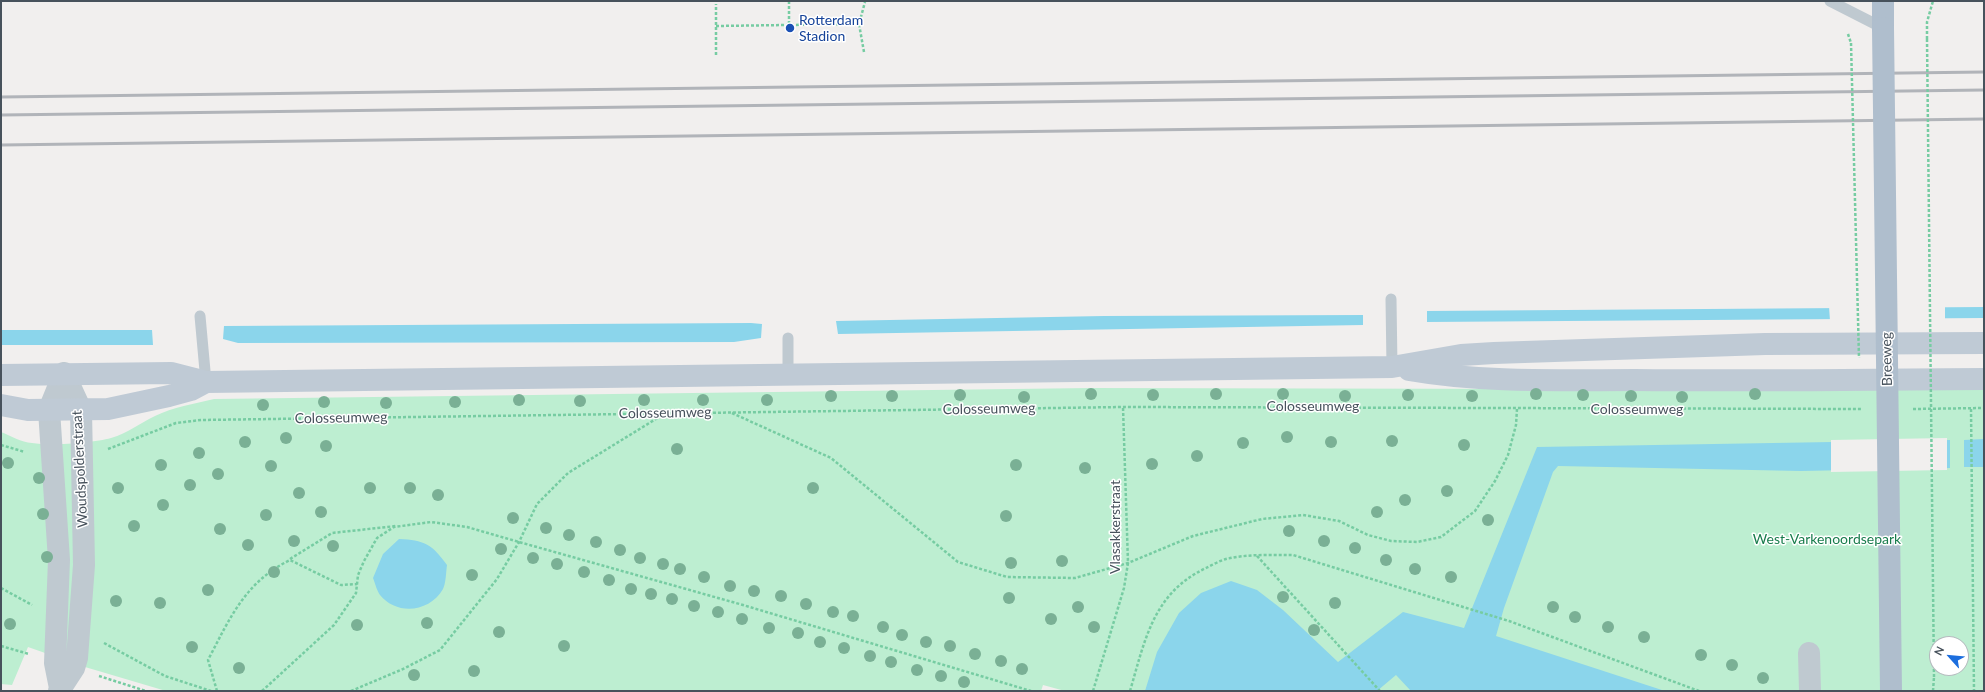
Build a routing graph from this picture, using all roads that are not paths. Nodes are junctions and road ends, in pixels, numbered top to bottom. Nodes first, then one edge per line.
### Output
1 (1830, 1) edge
2 (1883, 1) edge
3 (1883, 28) junction
4 (1392, 299) dead end
5 (200, 316) dead end
6 (788, 338) dead end
7 (1984, 343) edge
8 (1392, 366) junction
9 (64, 373) junction
10 (788, 374) junction
11 (1, 375) edge
12 (1984, 379) edge
13 (206, 382) junction
14 (1, 404) edge
15 (49, 410) junction
16 (81, 410) junction
17 (1809, 653) dead end
18 (60, 690) edge
19 (1810, 691) edge
20 (1891, 691) edge

1 - 3 lane
2 - 3 main road, Breeweg
3 - 20 main road, Breeweg, bridge
4 - 8 lane
5 - 13 lane
6 - 10 lane
7 - 8 main road, Colosseumweg
8 - 10 main road, Colosseumweg
8 - 12 main road, Colosseumweg
9 - 11 main road, Colosseumweg
9 - 13 main road, Colosseumweg
9 - 15 street, Woudspolderstraat
9 - 16 street, Woudspolderstraat
10 - 13 main road, Colosseumweg
13 - 16 main road, Colosseumweg
14 - 15 main road, Colosseumweg
15 - 16 main road, Colosseumweg
15 - 18 street, Woudspolderstraat
16 - 18 street, Woudspolderstraat
17 - 19 street

